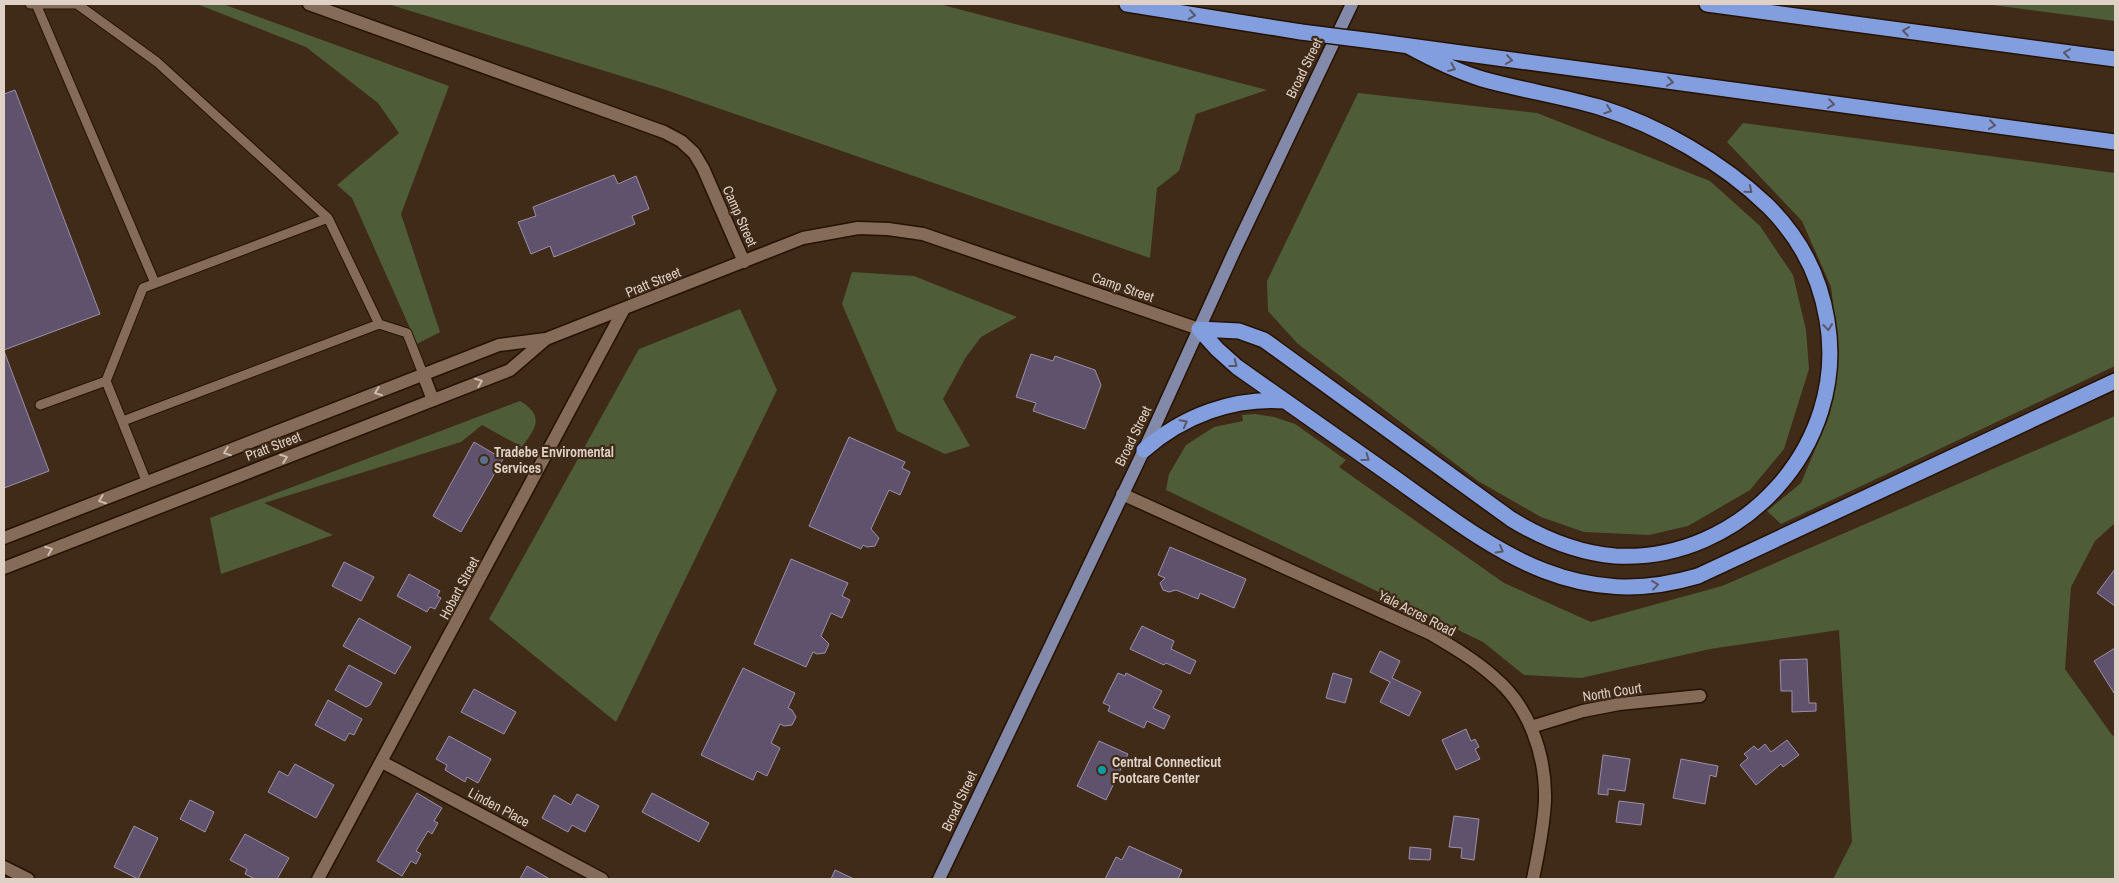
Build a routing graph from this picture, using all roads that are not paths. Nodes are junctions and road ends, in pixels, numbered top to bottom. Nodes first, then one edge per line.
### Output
1 (30, 4) edge
2 (36, 4) edge
3 (309, 4) edge
4 (1127, 4) edge
5 (1352, 4) edge
6 (1706, 4) edge
7 (1408, 46) junction
8 (2115, 59) edge
9 (2115, 142) edge
10 (328, 218) junction
11 (744, 262) junction
12 (155, 283) junction
13 (624, 310) junction
14 (379, 324) junction
15 (1199, 329) junction
16 (546, 339) junction
17 (423, 374) junction
18 (106, 382) junction
19 (2115, 382) edge
20 (433, 400) junction
21 (1286, 401) junction
22 (40, 405) dead end
23 (123, 421) junction
24 (1144, 450) junction
25 (147, 483) junction
26 (1122, 494) junction
27 (4, 538) edge
28 (4, 568) edge
29 (1700, 696) dead end
30 (1531, 727) junction
31 (382, 762) junction
32 (4, 867) edge
33 (28, 879) edge
34 (318, 879) edge
35 (602, 879) edge
36 (939, 879) edge
37 (1533, 879) edge

1 - 2 lane
2 - 10 lane
2 - 12 lane
3 - 11 street, Camp Street
4 -> 7 highway, bridge
5 - 15 main road, Broad Street
8 -> 6 highway
7 -> 9 highway
7 -> 15 highway
10 - 12 lane
10 - 14 lane
11 - 13 street, Pratt Street
11 - 15 street, Camp Street
12 - 18 lane
13 - 16 street, Pratt Street
13 - 31 street, Hobart Street
14 - 17 lane
14 - 23 lane
15 -> 21 highway
15 - 24 main road, Broad Street
16 - 17 street, Pratt Street
20 -> 16 street, Pratt Street
17 - 20 street
17 -> 25 street, Pratt Street
18 - 22 lane
18 - 23 lane
21 -> 19 highway
28 -> 20 street, Pratt Street
24 -> 21 highway
23 - 25 lane
24 - 26 main road, Broad Street
25 -> 27 street, Pratt Street
26 - 30 street, Yale Acres Road
26 - 36 main road, Broad Street
29 - 30 street, North Court
30 - 37 street, Yale Acres Road
31 - 34 street, Hobart Street
31 - 35 street, Linden Place
32 - 33 street

